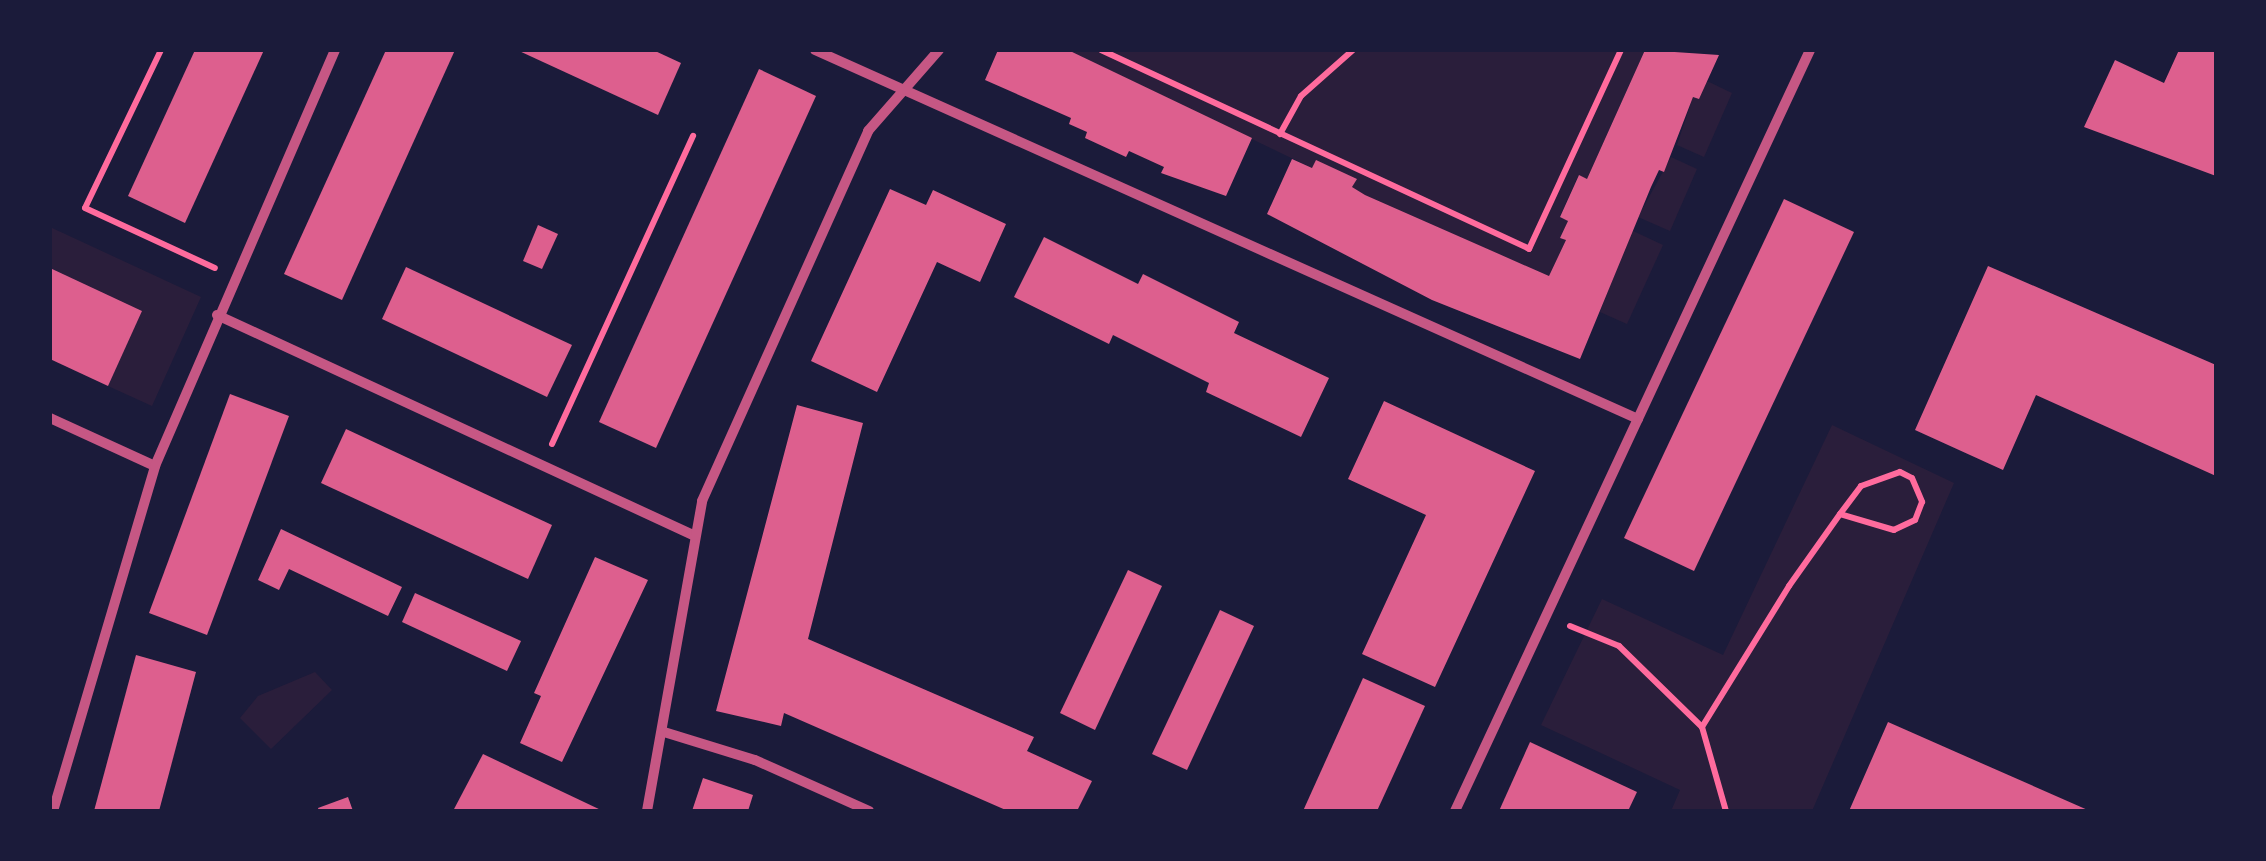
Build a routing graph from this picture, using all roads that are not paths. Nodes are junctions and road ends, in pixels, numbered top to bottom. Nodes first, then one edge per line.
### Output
1 (335, 50) edge
2 (814, 50) edge
3 (939, 50) edge
4 (1810, 50) edge
5 (907, 91) junction
6 (217, 315) junction
7 (50, 418) edge
8 (1638, 418) junction
9 (155, 466) junction
10 (692, 534) junction
11 (664, 732) junction
12 (53, 811) edge
13 (647, 811) edge
14 (869, 811) edge
15 (1455, 811) edge

1 - 6 street
2 - 5 street
3 - 5 street
4 - 8 street
5 - 8 street
5 - 10 street
6 - 9 street
6 - 10 street
7 - 9 street
8 - 15 street
9 - 12 street
10 - 11 street
11 - 13 street
11 - 14 street

